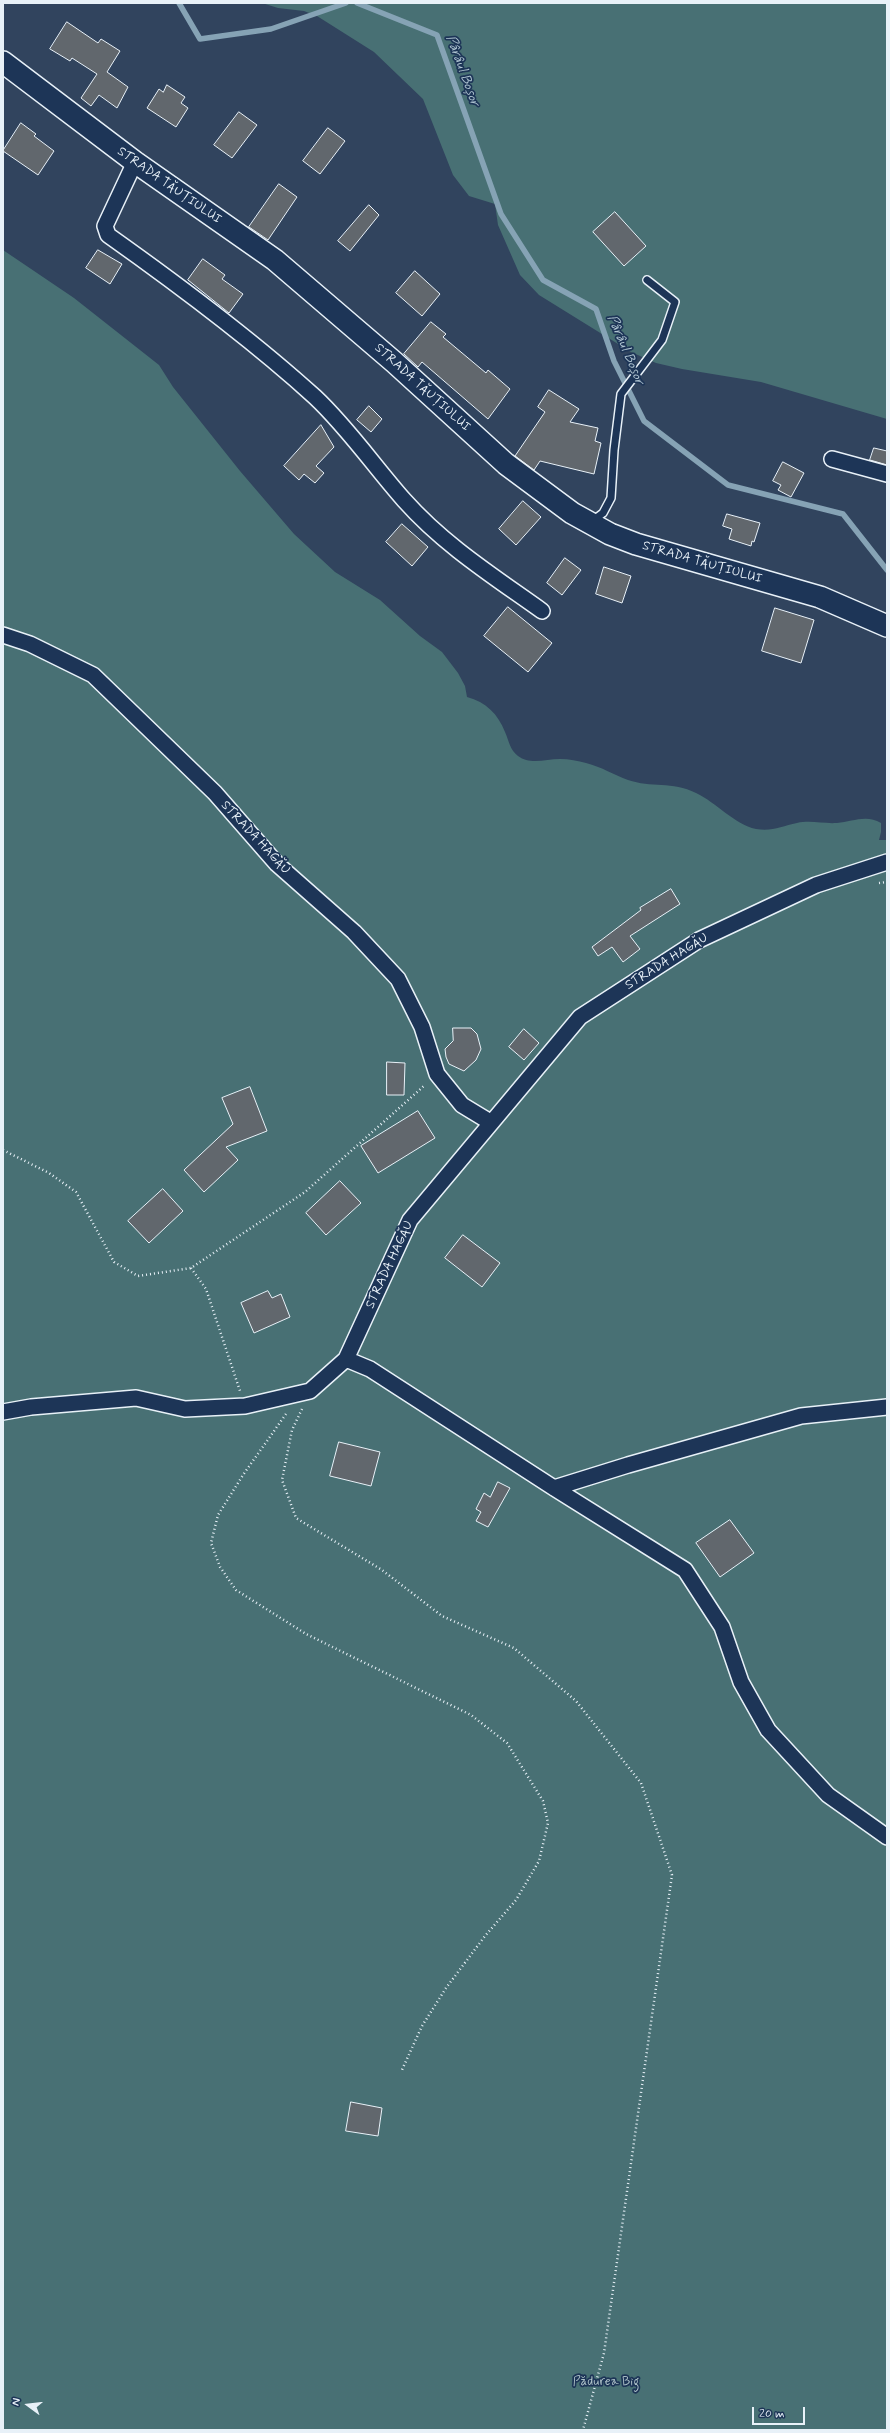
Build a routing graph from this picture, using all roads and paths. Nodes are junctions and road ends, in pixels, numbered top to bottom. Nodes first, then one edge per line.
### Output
1 (3, 62) edge
2 (135, 162) junction
3 (647, 280) dead end
4 (832, 458) dead end
5 (887, 474) edge
6 (589, 523) junction
7 (542, 611) dead end
8 (887, 626) edge
9 (3, 635) edge
10 (887, 862) edge
11 (437, 1074) junction
12 (490, 1122) junction
13 (3, 1150) edge
14 (191, 1268) junction
15 (346, 1358) junction
16 (310, 1391) junction
17 (245, 1406) junction
18 (887, 1407) edge
19 (292, 1409) dead end
20 (296, 1409) dead end
21 (301, 1411) junction
22 (3, 1412) edge
23 (554, 1488) junction
24 (887, 1837) edge
25 (401, 2072) dead end
26 (583, 2430) edge

1 - 2 street, STRADA TĂUȚIULUI
2 - 6 street, STRADA TĂUȚIULUI
2 - 7 street
3 - 6 lane
4 - 5 street
6 - 8 street, STRADA TĂUȚIULUI
9 - 11 street, STRADA HAGĂU
10 - 12 street, STRADA HAGĂU
11 - 12 street, STRADA HAGĂU
11 - 14 path
12 - 15 street, STRADA HAGĂU
13 - 14 path
14 - 17 path
15 - 16 street
15 - 23 street
16 - 17 street
16 - 21 path
17 - 22 street
18 - 23 street
19 - 25 path
20 - 21 path
21 - 26 path
23 - 24 street

